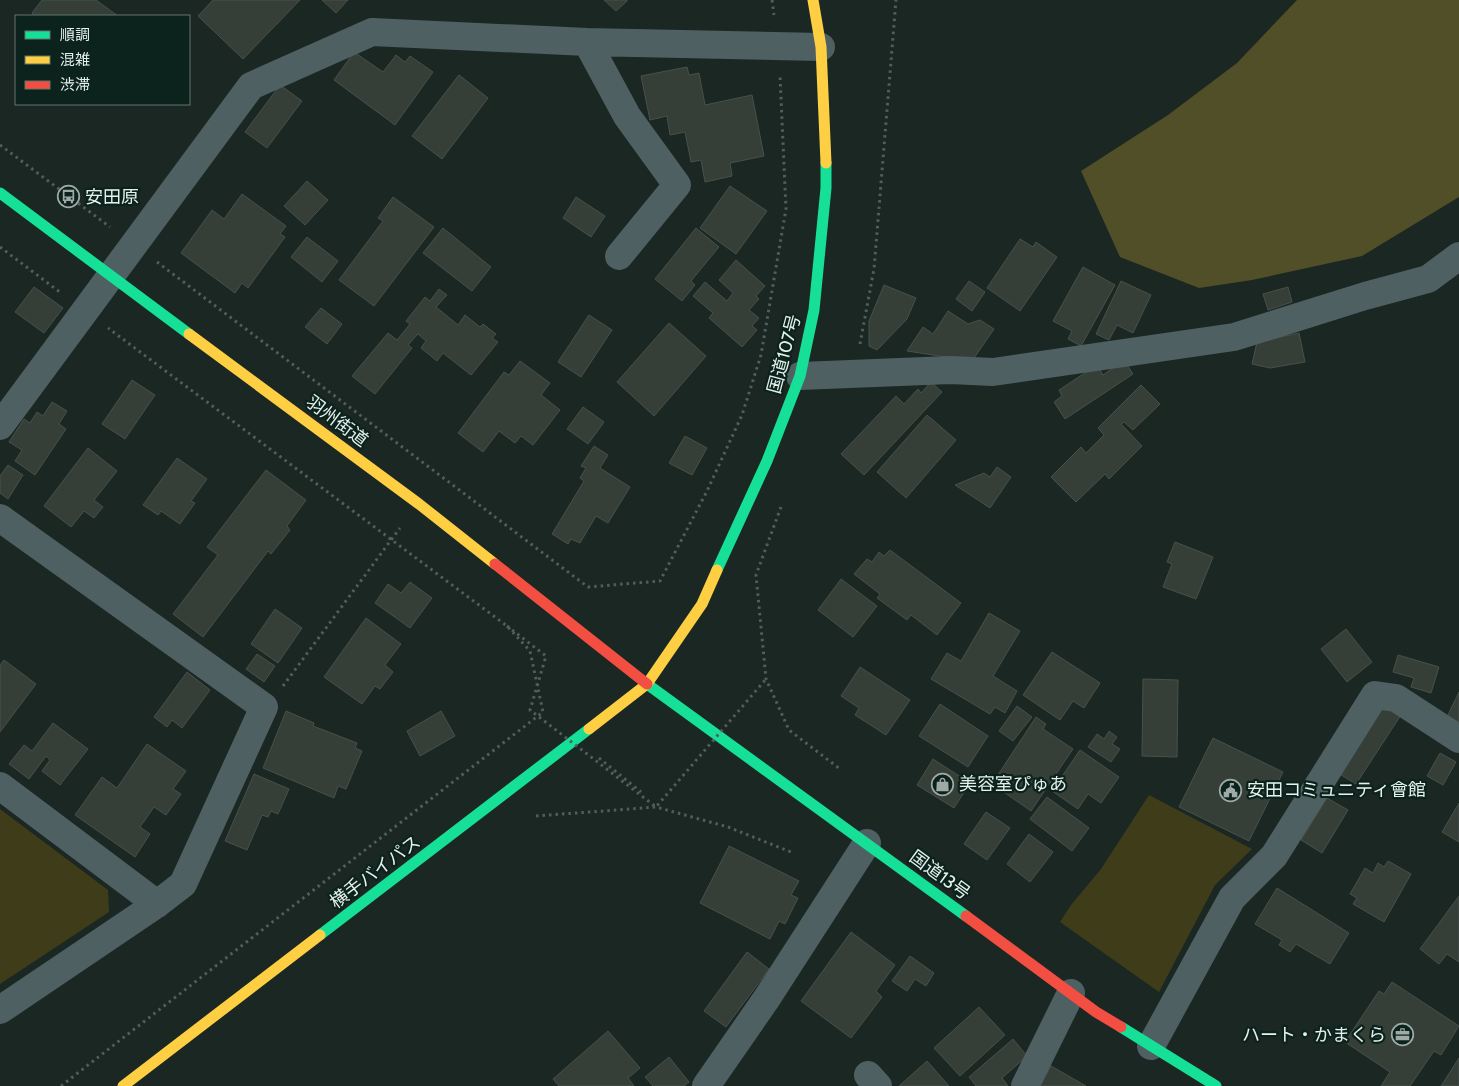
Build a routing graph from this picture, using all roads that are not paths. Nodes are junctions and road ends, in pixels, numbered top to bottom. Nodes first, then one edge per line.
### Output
1 (814, 0) edge
2 (588, 42) junction
3 (821, 47) junction
4 (0, 194) edge
5 (619, 256) dead end
6 (1459, 256) edge
7 (111, 276) junction
8 (800, 376) junction
9 (0, 426) edge
10 (0, 518) edge
11 (647, 684) junction
12 (1459, 739) edge
13 (0, 786) edge
14 (867, 843) junction
15 (157, 904) junction
16 (1071, 993) junction
17 (0, 1010) edge
18 (1151, 1046) junction
19 (123, 1086) edge
20 (706, 1086) edge
21 (1025, 1086) edge
22 (1216, 1086) edge

1 - 3 main road, 国道107号
2 - 3 street
2 - 5 street
2 - 7 street
3 - 8 main road, 国道107号
4 - 7 main road, 羽州街道
6 - 8 street
7 - 9 street
7 - 11 main road, 羽州街道
8 - 11 main road, 国道107号
10 - 15 street
11 - 14 main road, 国道13号
11 - 19 main road, 横手バイパス
12 - 18 street
13 - 15 street
14 - 16 main road, 国道13号
14 - 20 street
15 - 17 street
16 - 18 main road, 国道13号
16 - 21 street
18 - 22 main road, 国道13号

